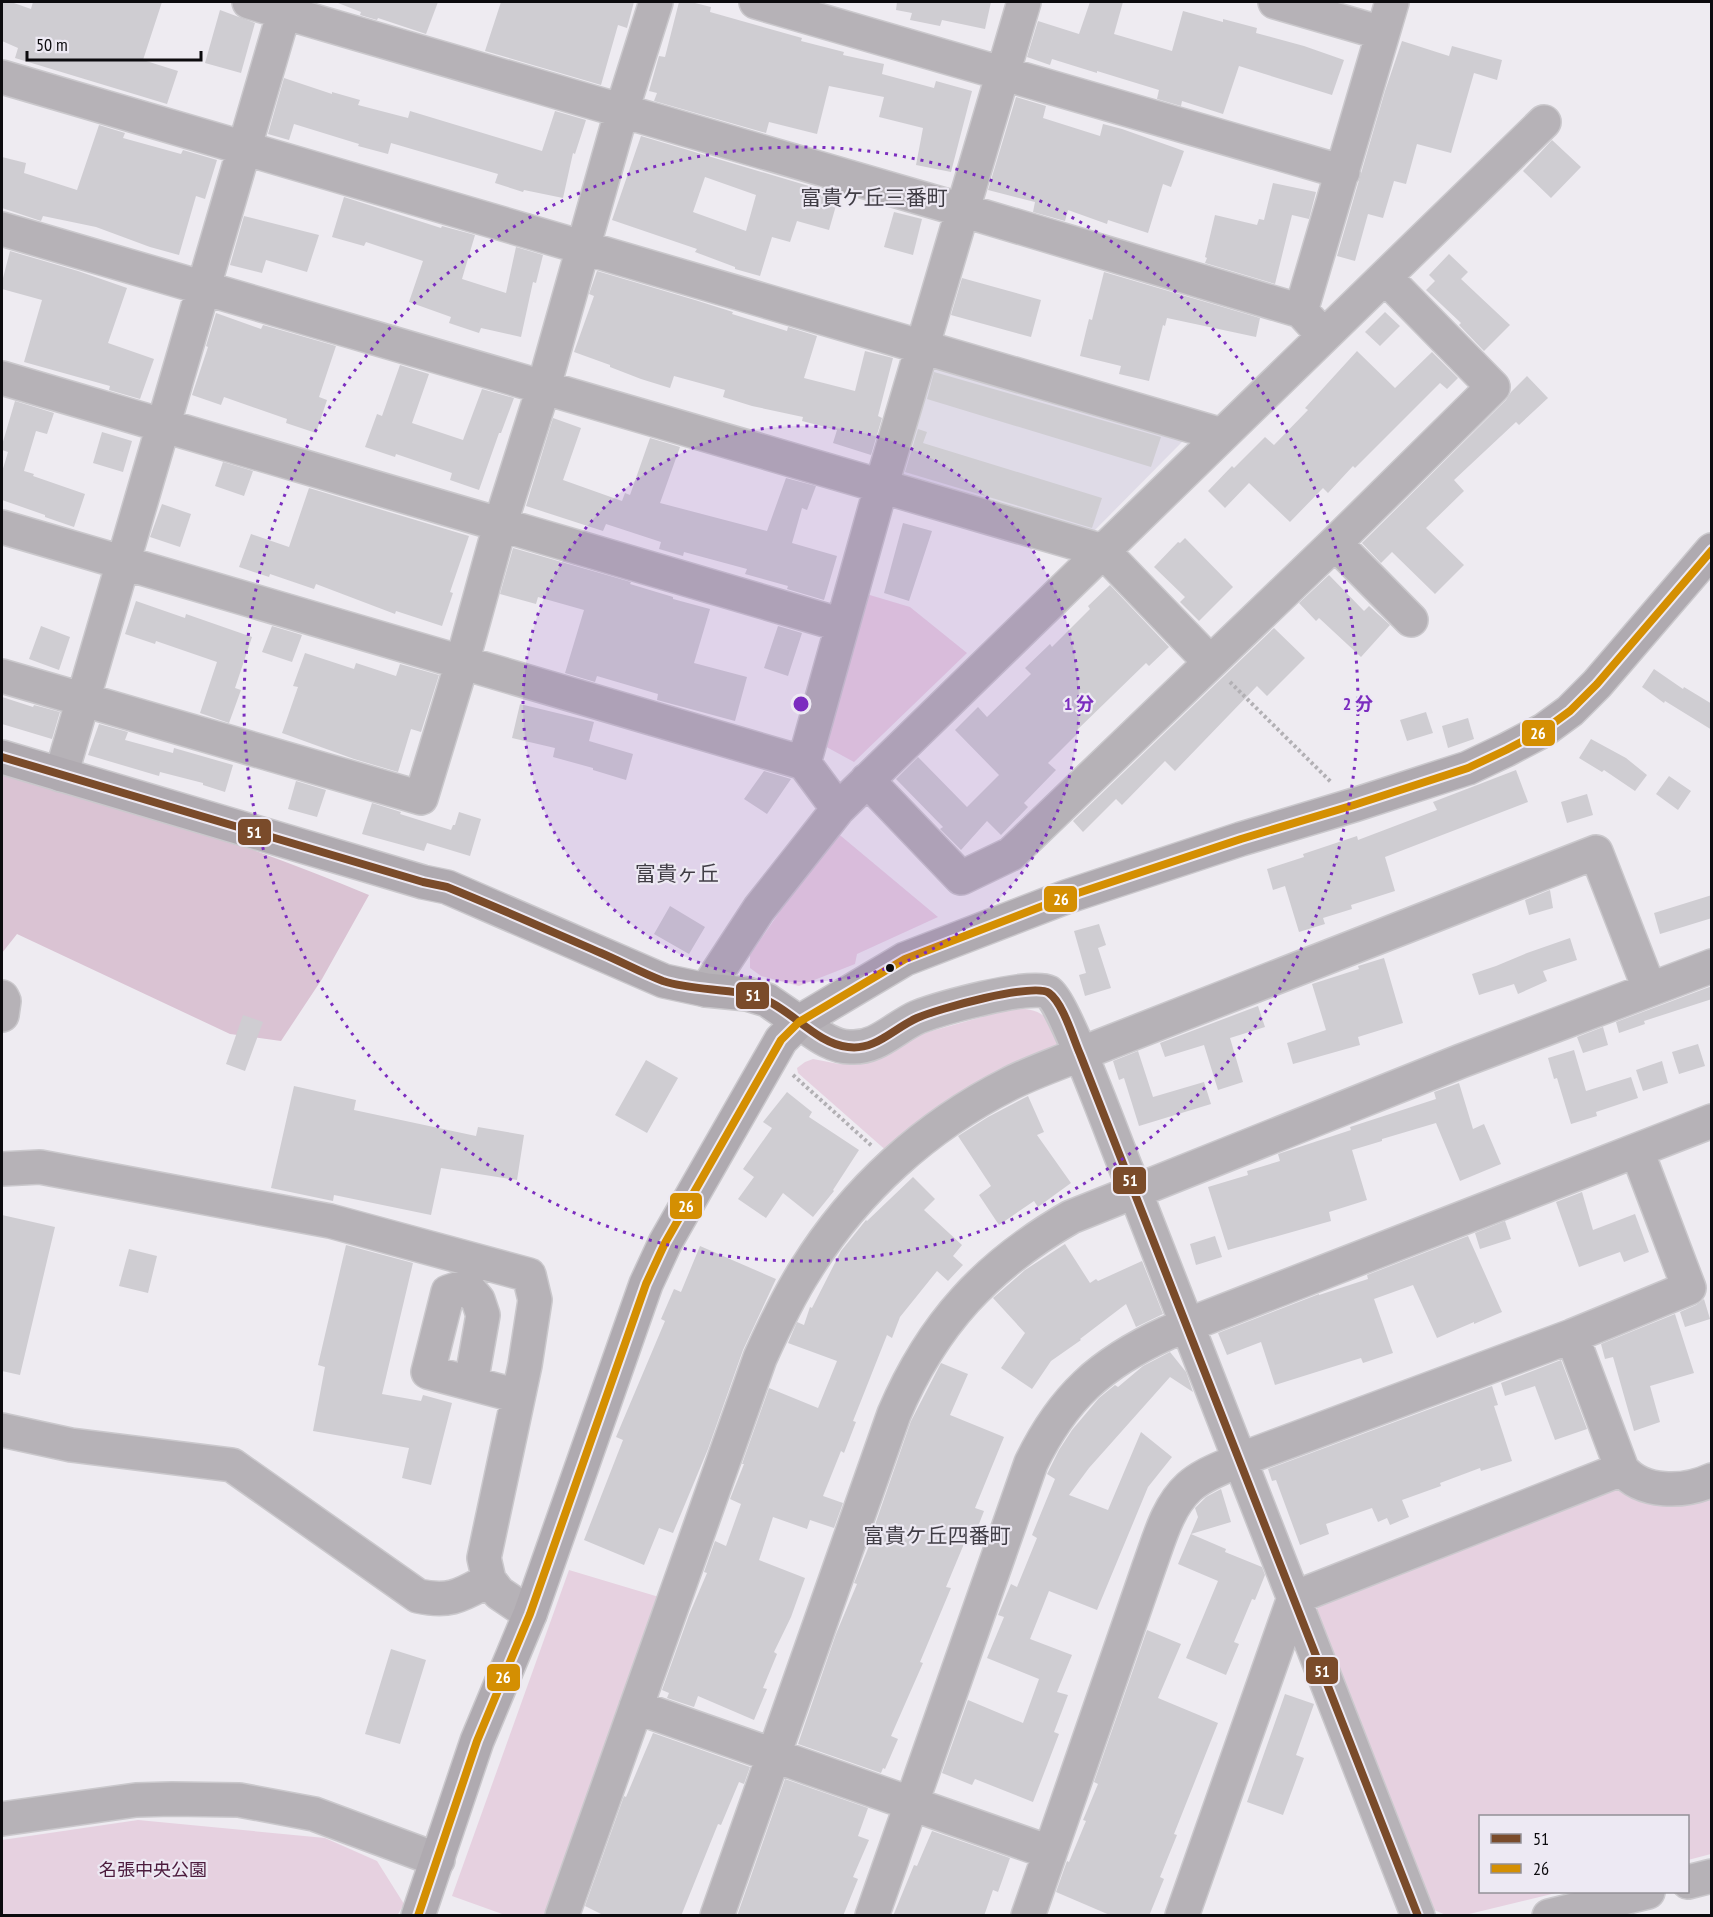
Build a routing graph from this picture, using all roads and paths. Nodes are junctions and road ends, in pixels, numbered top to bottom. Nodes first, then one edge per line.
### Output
1 (249, 2) edge
2 (656, 2) edge
3 (756, 2) edge
4 (1024, 2) edge
5 (1275, 2) edge
6 (1392, 2) edge
7 (286, 7) edge
8 (1382, 33) junction
9 (1002, 74) junction
10 (2, 77) edge
11 (622, 110) junction
12 (1544, 122) dead end
13 (243, 148) junction
14 (1343, 172) junction
15 (962, 210) junction
16 (2, 229) edge
17 (583, 248) junction
18 (1385, 277) junction
19 (204, 287) junction
20 (1301, 311) junction
21 (1324, 336) junction
22 (923, 348) junction
23 (2, 378) edge
24 (544, 386) junction
25 (164, 426) junction
26 (1222, 435) junction
27 (881, 487) junction
28 (500, 525) junction
29 (2, 527) edge
30 (1335, 543) junction
31 (1712, 550) edge
32 (1103, 551) junction
33 (123, 562) junction
34 (1411, 620) dead end
35 (842, 625) junction
36 (1210, 662) junction
37 (462, 663) junction
38 (2, 676) edge
39 (84, 700) junction
40 (2, 757) edge
41 (804, 763) junction
42 (61, 775) junction
43 (867, 780) junction
44 (1354, 805) junction
45 (838, 810) junction
46 (1712, 966) edge
47 (1649, 988) junction
48 (706, 990) junction
49 (2, 997) edge
50 (2, 1015) edge
51 (799, 1022) junction
52 (1080, 1054) junction
53 (785, 1068) dead end
54 (1712, 1121) edge
55 (1637, 1151) junction
56 (892, 1165) junction
57 (2, 1168) edge
58 (1134, 1191) junction
59 (470, 1273) junction
60 (1188, 1325) junction
61 (1572, 1336) junction
62 (471, 1383) junction
63 (518, 1396) junction
64 (2, 1430) edge
65 (1239, 1460) junction
66 (1622, 1469) junction
67 (1712, 1480) edge
68 (489, 1580) junction
69 (1294, 1598) junction
70 (530, 1614) junction
71 (636, 1707) junction
72 (773, 1756) junction
73 (911, 1805) junction
74 (2, 1819) edge
75 (1049, 1852) junction
76 (438, 1860) junction
77 (1712, 1876) edge
78 (1689, 1882) edge
79 (1644, 1893) edge
80 (1658, 1893) edge
81 (418, 1916) edge
82 (562, 1916) edge
83 (717, 1916) edge
84 (872, 1916) edge
85 (1028, 1916) edge
86 (1182, 1916) edge
87 (1418, 1916) edge
88 (1549, 1916) edge
89 (1664, 1916) edge

1 - 7 street
2 - 11 street
3 - 9 street
4 - 9 street
5 - 8 street
6 - 8 street
7 - 11 street
7 - 13 street
8 - 14 street
9 - 14 street
9 - 15 street
10 - 13 street
11 - 15 street
11 - 17 street
12 - 18 street
13 - 17 street
13 - 19 street
14 - 20 street
15 - 20 street
15 - 22 street
16 - 19 street
17 - 22 street
17 - 24 street
18 - 21 street
18 - 30 street
19 - 24 street
19 - 25 street
20 - 21 street
21 - 26 street
22 - 26 street
22 - 27 street
23 - 25 street
24 - 27 street
24 - 28 street
25 - 28 street
25 - 33 street
26 - 32 street
27 - 32 street
27 - 35 street
28 - 35 street
28 - 37 street
29 - 33 street
30 - 34 street
30 - 36 street
31 - 44 main road
32 - 36 street
32 - 43 street
33 - 37 street
33 - 39 street
35 - 41 street
36 - 43 street
36 - 44 path
37 - 39 street
37 - 41 street
38 - 39 street
39 - 42 street
40 - 42 main road
41 - 45 street
42 - 48 main road
43 - 45 street
44 - 51 main road
45 - 48 street
46 - 47 street
47 - 52 street
47 - 58 street
48 - 51 main road
49 - 50 street
51 - 52 street
51 - 70 main road
52 - 56 street
52 - 58 street
53 - 56 path
54 - 55 street
55 - 60 street
55 - 61 street
56 - 71 street
57 - 59 street
58 - 60 street
58 - 72 street
59 - 62 street
59 - 62 street
59 - 63 street
60 - 65 street
60 - 73 street
61 - 65 street
61 - 66 street
62 - 63 street
63 - 68 street
64 - 68 street
65 - 69 street
65 - 75 street
66 - 67 street
66 - 69 street
68 - 70 street
69 - 86 street
69 - 87 street
70 - 76 main road
71 - 72 street
71 - 82 street
72 - 73 street
72 - 83 street
73 - 75 street
73 - 84 street
74 - 76 street
75 - 85 street
76 - 81 main road
77 - 78 street
79 - 88 street
80 - 89 street

